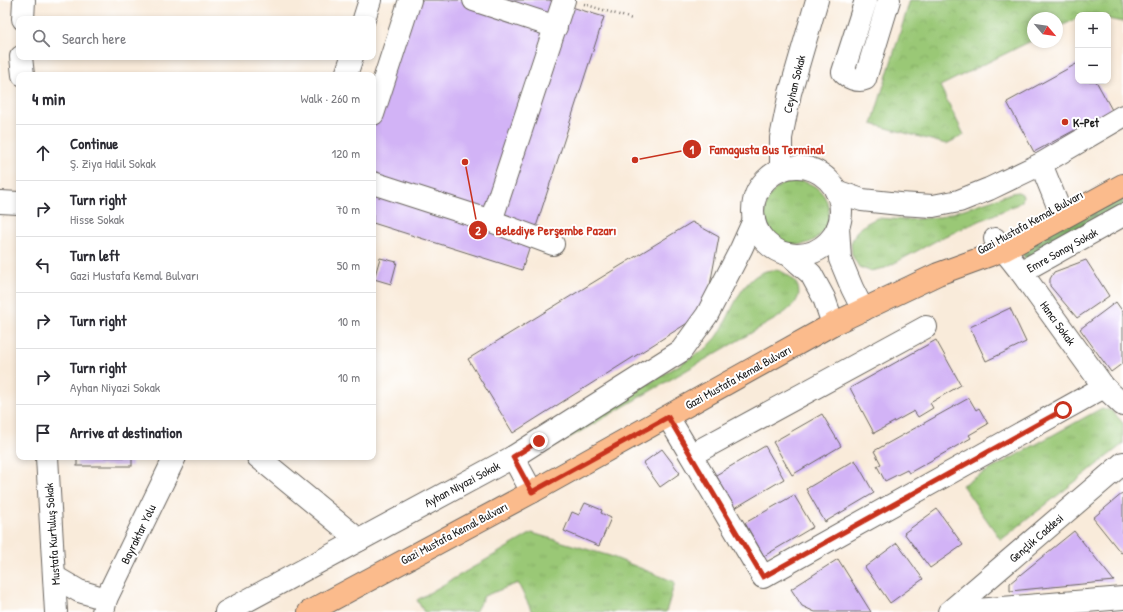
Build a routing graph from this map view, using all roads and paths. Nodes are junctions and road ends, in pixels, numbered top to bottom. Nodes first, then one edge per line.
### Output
1 (24, 0) edge
2 (370, 0) edge
3 (410, 0) edge
4 (474, 0) edge
5 (817, 0) edge
6 (866, 0) edge
7 (889, 0) edge
8 (572, 1) edge
9 (23, 16) edge
10 (365, 16) edge
11 (632, 19) dead end
12 (556, 27) junction
13 (22, 60) edge
14 (351, 60) edge
15 (22, 72) edge
16 (347, 72) edge
17 (376, 105) edge
18 (1123, 116) edge
19 (1041, 164) junction
20 (781, 170) junction
21 (1123, 171) edge
22 (376, 184) edge
23 (1123, 185) edge
24 (836, 191) junction
25 (0, 202) edge
26 (16, 203) edge
27 (1058, 206) junction
28 (1123, 215) edge
29 (754, 220) junction
30 (491, 221) junction
31 (838, 227) junction
32 (553, 244) dead end
33 (1000, 244) junction
34 (788, 254) junction
35 (1021, 272) junction
36 (863, 310) junction
37 (833, 324) junction
38 (926, 327) dead end
39 (1104, 387) junction
40 (1123, 405) edge
41 (668, 417) junction
42 (690, 455) junction
43 (513, 457) junction
44 (47, 460) edge
45 (174, 460) edge
46 (262, 460) edge
47 (1123, 463) edge
48 (532, 492) junction
49 (359, 540) junction
50 (55, 577) junction
51 (1123, 598) edge
52 (104, 606) edge
53 (320, 609) edge
54 (952, 610) edge
55 (56, 612) edge
56 (226, 612) edge

1 - 9 street
2 - 10 street
3 - 17 street
4 - 12 street
5 - 20 street, Ceyhan Sokak
6 - 7 street
8 - 11 path
8 - 12 street
12 - 30 street
13 - 15 street
14 - 16 street
18 - 19 street
19 - 24 street
19 - 27 street
20 - 24 street
20 - 29 street
21 - 27 main road, Gazi Mustafa Kemal Bulvarı
22 - 30 street
23 - 33 main road, Gazi Mustafa Kemal Bulvarı
24 - 31 street
25 - 26 street
27 - 33 main road, Gazi Mustafa Kemal Bulvarı
28 - 35 street, Emre Sonay Sokak
29 - 34 street
29 - 43 street, Ayhan Niyazi Sokak
30 - 32 street
31 - 34 street
31 - 36 street
33 - 35 street, Hancı Sokak
33 - 36 main road, Gazi Mustafa Kemal Bulvarı
34 - 37 street
35 - 39 street, Hancı Sokak
36 - 37 main road, Gazi Mustafa Kemal Bulvarı
37 - 41 main road, Gazi Mustafa Kemal Bulvarı
38 - 42 street
39 - 40 street, Hancı Sokak
39 - 42 street
41 - 42 street
41 - 48 main road, Gazi Mustafa Kemal Bulvarı
43 - 48 street
43 - 49 street, Ayhan Niyazi Sokak
44 - 50 street, Mustafa Kurtuluş Sokak
45 - 52 street, Bayraktar Yolu
46 - 49 street
47 - 54 street, Gençlik Caddesi
48 - 53 main road, Gazi Mustafa Kemal Bulvarı
49 - 56 street, Ayhan Niyazi Sokak
50 - 52 street
50 - 55 street, Mustafa Kurtuluş Sokak
51 - 54 street

